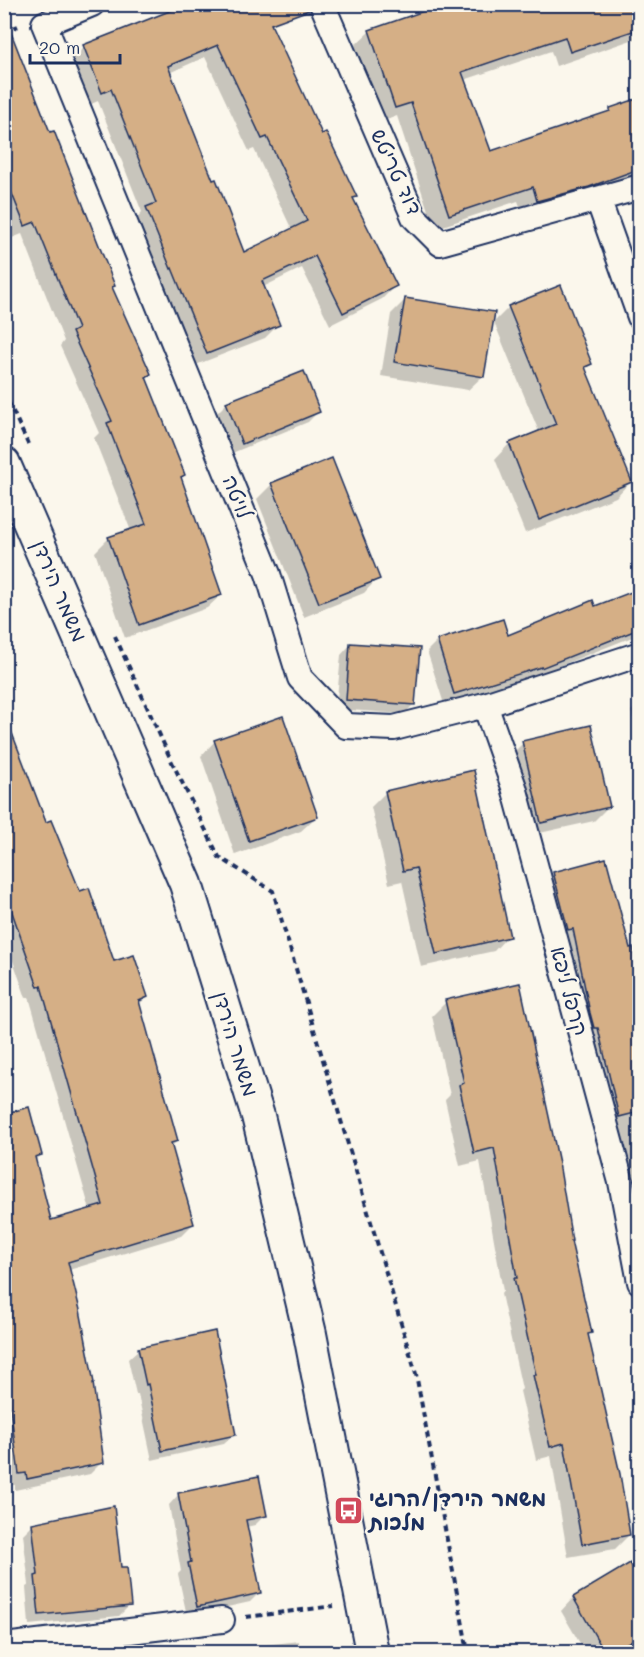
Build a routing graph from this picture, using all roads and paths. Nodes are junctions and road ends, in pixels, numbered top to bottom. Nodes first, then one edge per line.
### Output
1 (92, 4) edge
2 (322, 4) edge
3 (639, 187) edge
4 (597, 199) junction
5 (639, 317) edge
6 (4, 392) edge
7 (17, 455) edge
8 (112, 630) dead end
9 (639, 654) edge
10 (485, 705) junction
11 (639, 1282) edge
12 (362, 1602) junction
13 (222, 1620) joint
14 (4, 1646) edge
15 (372, 1653) edge
16 (468, 1653) edge

1 - 10 street, לויטה
2 - 4 street, דוד טריטש
3 - 4 street, דוד טריטש
4 - 5 street
6 - 7 path
7 - 12 street, משמר הירדן
8 - 16 path
9 - 10 street, לויטה
10 - 11 street, קרפל ליפא
12 - 13 path
12 - 15 street, משמר הירדן
13 - 14 street

